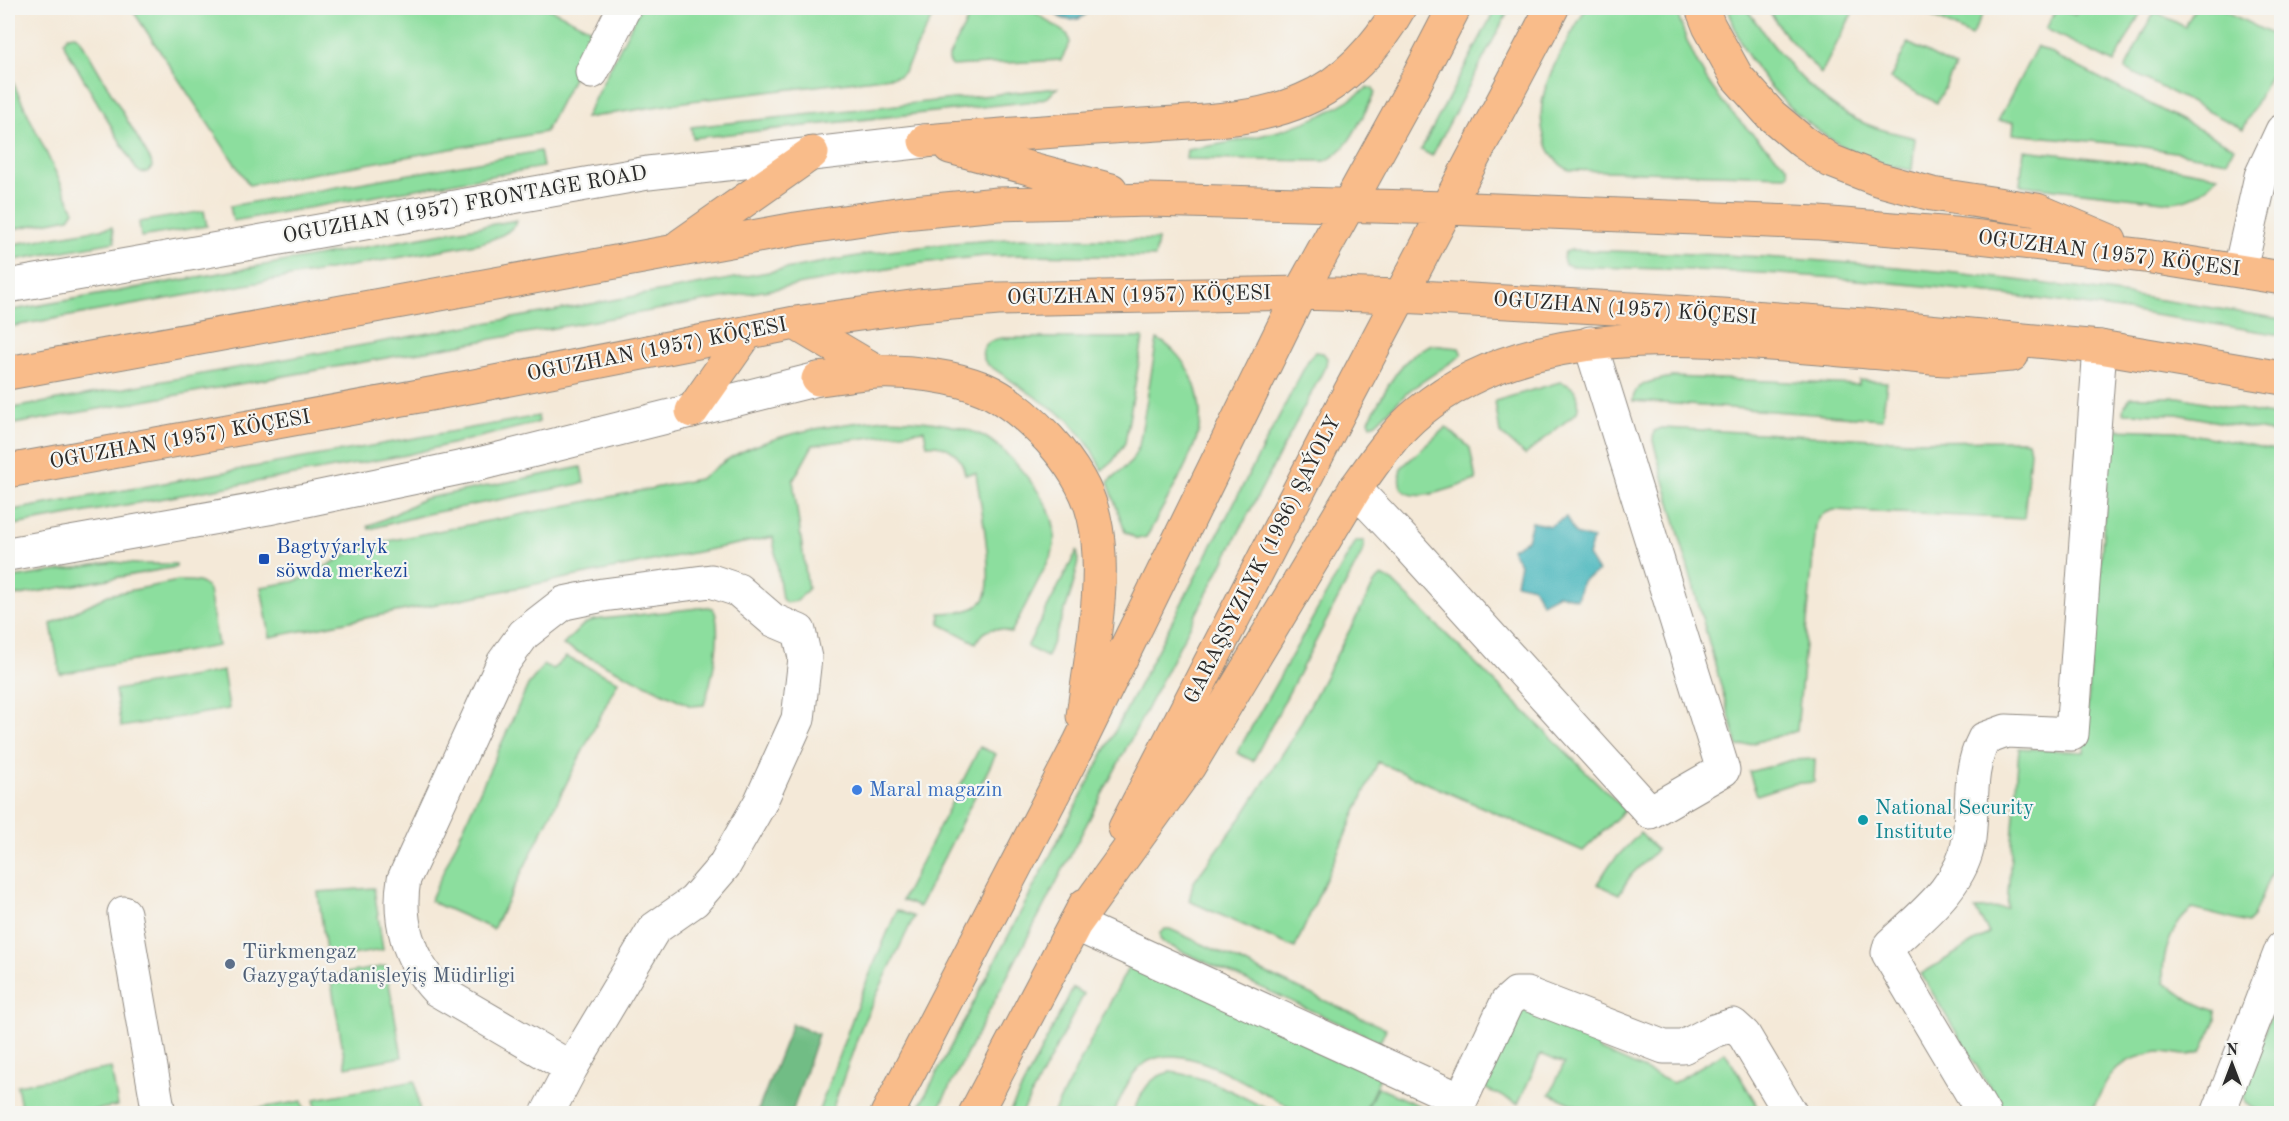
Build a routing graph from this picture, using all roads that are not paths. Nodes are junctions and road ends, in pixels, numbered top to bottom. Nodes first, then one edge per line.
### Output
1 (624, 8) edge
2 (1400, 8) edge
3 (1454, 8) edge
4 (1552, 8) edge
5 (1702, 8) edge
6 (592, 72) dead end
7 (2282, 131) edge
8 (925, 141) junction
9 (812, 153) junction
10 (1149, 200) junction
11 (1347, 205) junction
12 (1447, 208) junction
13 (674, 250) junction
14 (2145, 256) junction
15 (2240, 270) junction
16 (2282, 278) edge
17 (8, 286) edge
18 (1300, 293) junction
19 (1401, 296) junction
20 (795, 323) junction
21 (746, 334) junction
22 (1590, 343) junction
23 (2100, 347) junction
24 (878, 372) junction
25 (8, 373) edge
26 (2282, 378) edge
27 (818, 379) joint
28 (692, 411) junction
29 (8, 471) edge
30 (1355, 489) junction
31 (8, 554) edge
32 (1080, 742) junction
33 (124, 913) dead end
34 (1075, 924) junction
35 (2282, 948) edge
36 (571, 1068) junction
37 (159, 1113) edge
38 (547, 1113) edge
39 (887, 1113) edge
40 (975, 1113) edge
41 (1791, 1113) edge
42 (1984, 1113) edge
43 (2218, 1113) edge

1 - 6 street
2 - 8 main road
3 - 11 main road
4 - 12 main road, GARAŞSYZLYK (1986) ŞAÝOLY
5 - 14 main road
7 - 15 street
8 - 9 street, OGUZHAN (1957) FRONTAGE ROAD
8 - 10 main road
9 - 13 main road
9 - 17 street, OGUZHAN (1957) FRONTAGE ROAD
10 - 11 main road, OGUZHAN (1957) KÖÇESI
10 - 13 main road, OGUZHAN (1957) KÖÇESI
11 - 12 main road, OGUZHAN (1957) KÖÇESI
11 - 18 main road
12 - 14 main road, OGUZHAN (1957) KÖÇESI
12 - 19 main road, GARAŞSYZLYK (1986) ŞAÝOLY
13 - 25 main road, OGUZHAN (1957) KÖÇESI
14 - 15 main road, OGUZHAN (1957) KÖÇESI
15 - 16 main road, OGUZHAN (1957) KÖÇESI
18 - 19 main road, OGUZHAN (1957) KÖÇESI
18 - 20 main road, OGUZHAN (1957) KÖÇESI
18 - 32 main road
19 - 23 main road, OGUZHAN (1957) KÖÇESI
19 - 34 main road, GARAŞSYZLYK (1986) ŞAÝOLY
20 - 21 main road, OGUZHAN (1957) KÖÇESI
20 - 24 main road
21 - 28 main road
21 - 29 main road, OGUZHAN (1957) KÖÇESI
22 - 23 main road
22 - 30 main road
22 - 30 street
23 - 26 main road, OGUZHAN (1957) KÖÇESI
23 - 42 street
24 - 27 main road
24 - 32 main road
27 - 28 street
28 - 31 street
30 - 34 main road
32 - 39 main road
33 - 37 street
34 - 40 main road, GARAŞSYZLYK (1986) ŞAÝOLY
34 - 41 street
35 - 43 street
36 - 36 street
36 - 38 street

